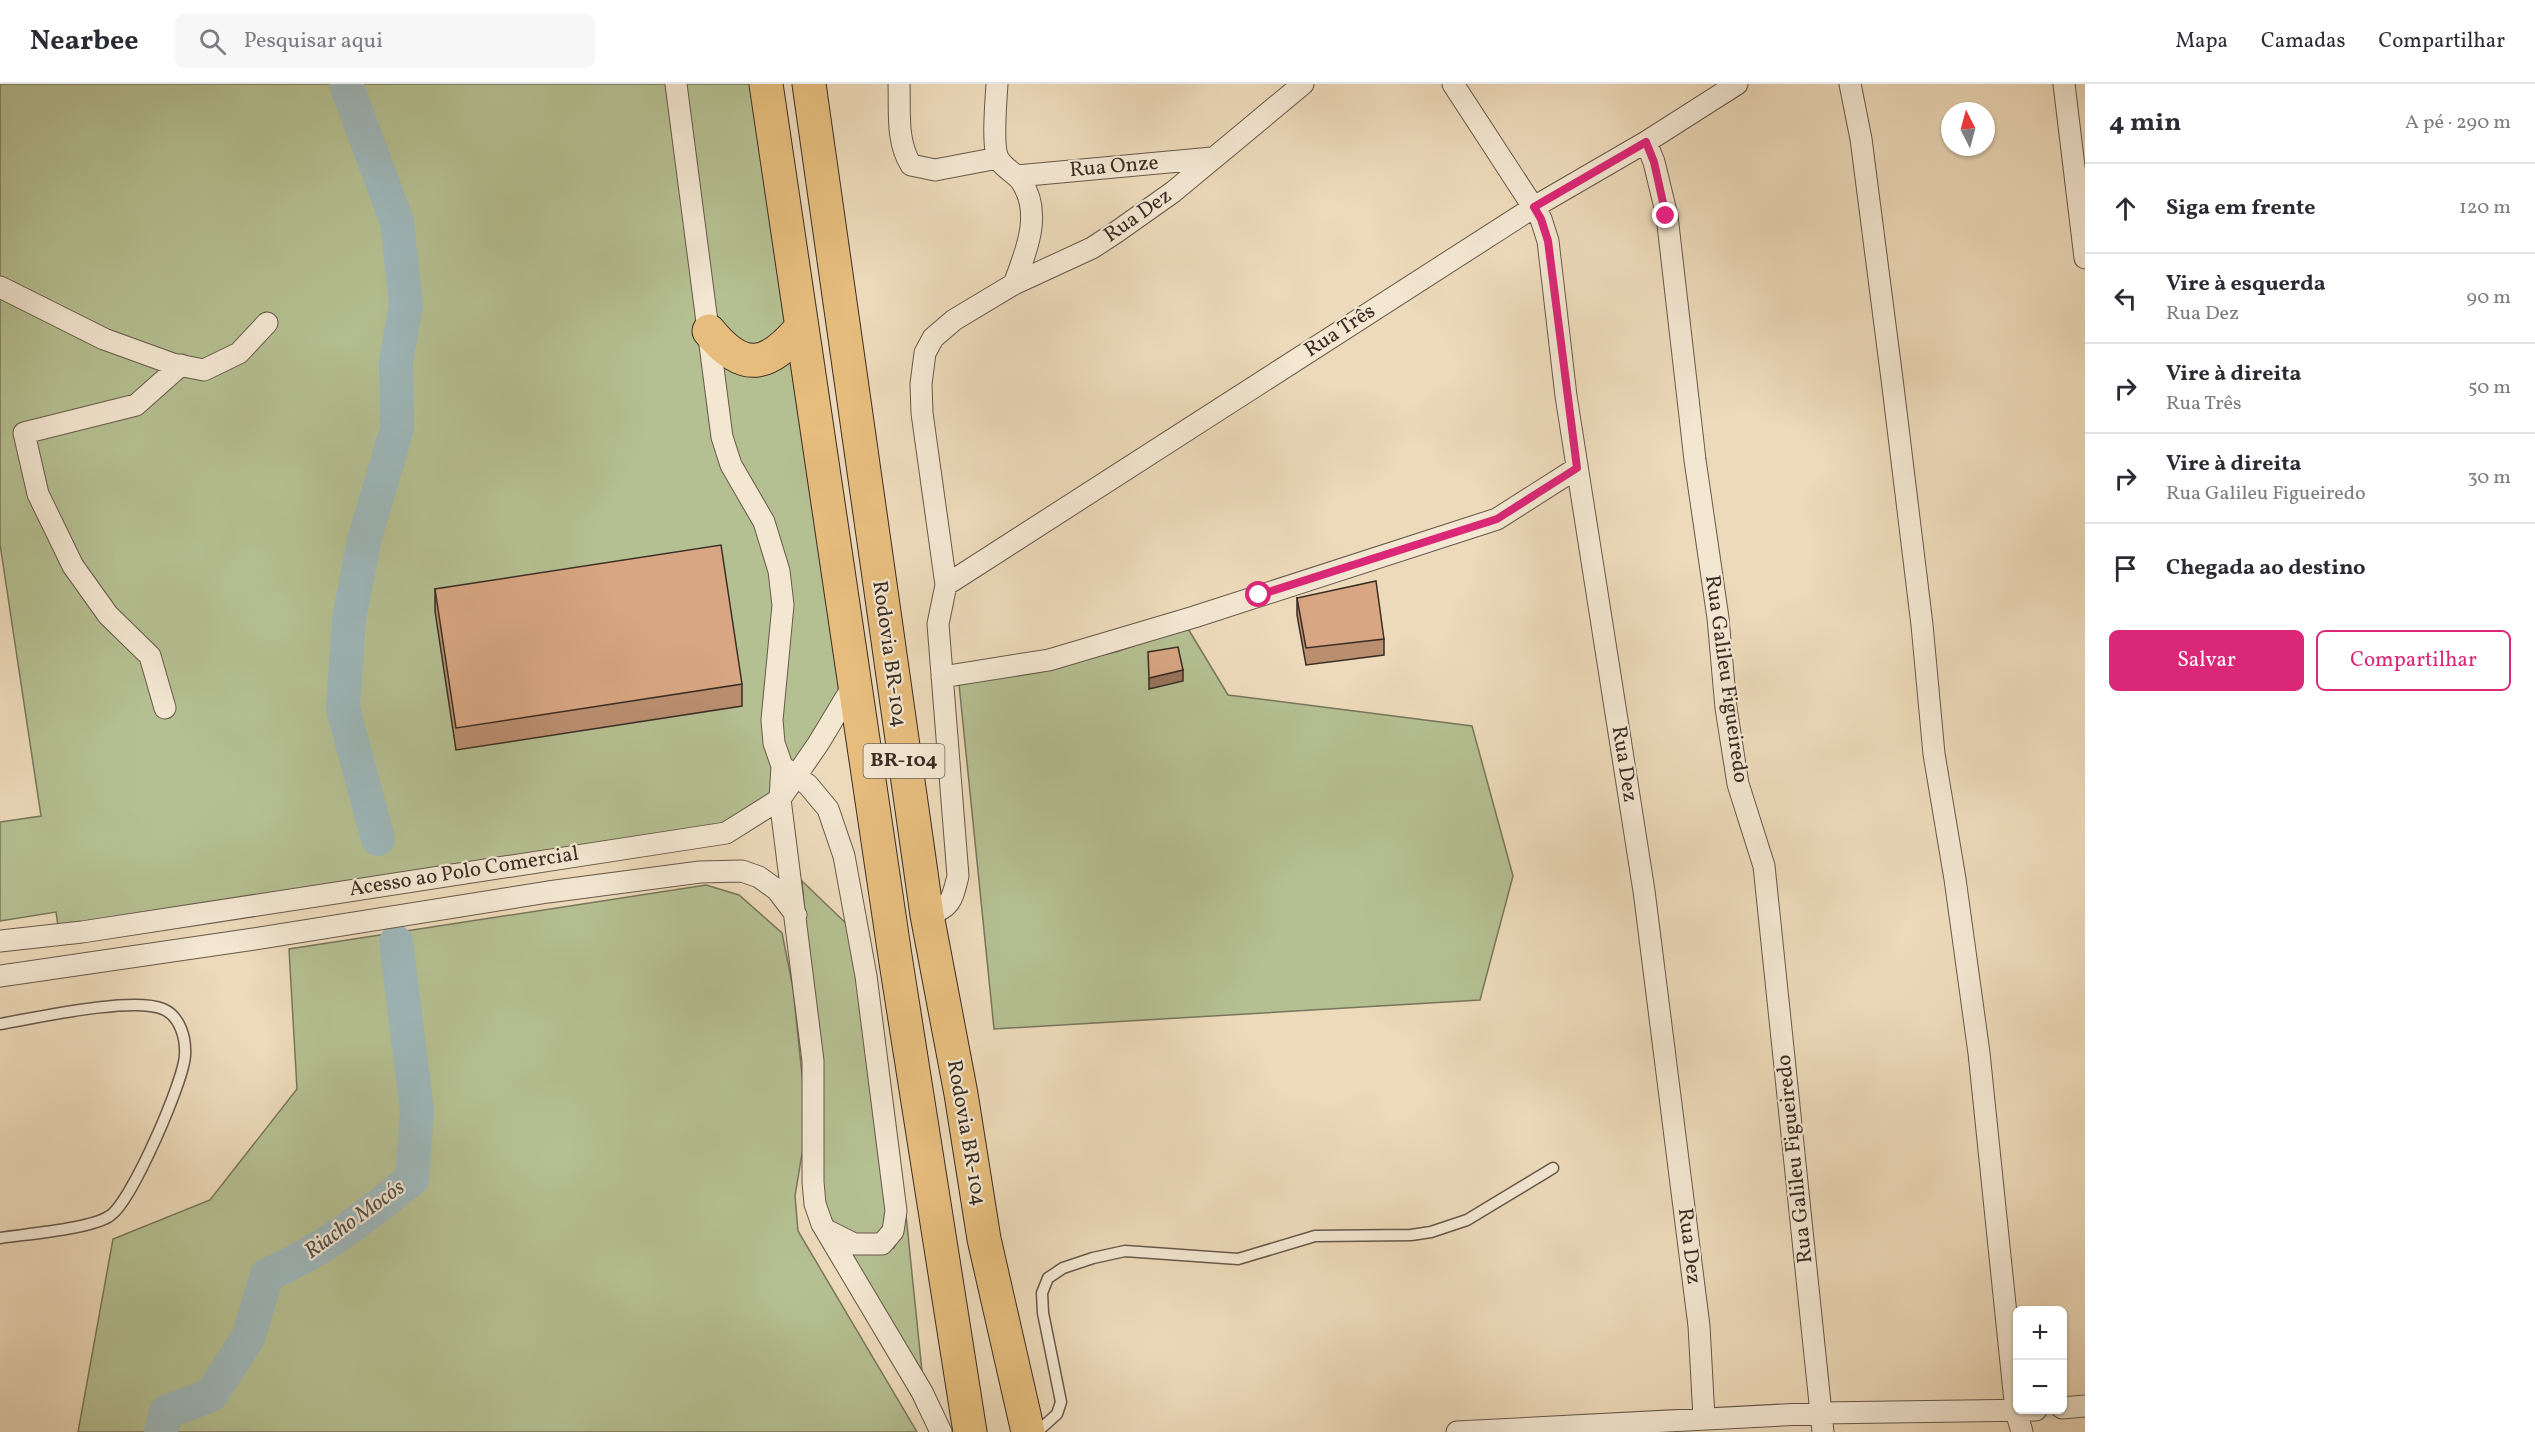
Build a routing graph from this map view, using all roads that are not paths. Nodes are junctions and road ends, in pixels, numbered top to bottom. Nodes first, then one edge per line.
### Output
1 (676, 84) edge
2 (766, 84) edge
3 (809, 84) edge
4 (899, 84) edge
5 (997, 84) edge
6 (1303, 84) edge
7 (1453, 84) edge
8 (1737, 84) edge
9 (1850, 84) edge
10 (2064, 84) edge
11 (1646, 142) junction
12 (998, 158) junction
13 (1212, 158) junction
14 (1017, 176) junction
15 (1534, 207) junction
16 (2085, 258) edge
17 (1014, 284) junction
18 (0, 287) edge
19 (267, 323) dead end
20 (801, 328) junction
21 (709, 331) junction
22 (181, 365) junction
23 (1577, 468) junction
24 (946, 585) junction
25 (942, 677) junction
26 (856, 681) junction
27 (165, 708) dead end
28 (789, 771) junction
29 (780, 799) junction
30 (249, 905) junction
31 (927, 915) junction
32 (797, 917) junction
33 (254, 939) junction
34 (0, 941) edge
35 (0, 976) edge
36 (0, 1024) edge
37 (1553, 1168) dead end
38 (825, 1230) junction
39 (0, 1238) edge
40 (2019, 1360) edge
41 (2085, 1406) edge
42 (2067, 1408) edge
43 (2013, 1411) edge
44 (2025, 1414) edge
45 (1704, 1418) junction
46 (1822, 1422) edge
47 (941, 1432) edge
48 (970, 1432) edge
49 (1028, 1432) edge
50 (1037, 1432) edge
51 (1457, 1432) edge
52 (2022, 1432) edge

1 - 21 street
2 - 20 highway, Rodovia BR-104 / BR-104
3 - 31 highway, Rodovia BR-104 / BR-104
4 - 12 street
5 - 12 street
6 - 13 street, Rua Dez
7 - 15 street, Rua Dez
8 - 11 street, Rua Três
9 - 40 street
10 - 16 street
11 - 15 street, Rua Três
11 - 46 street, Rua Galileu Figueiredo
12 - 14 street
13 - 14 street, Rua Onze
13 - 17 street, Rua Dez
14 - 17 street
15 - 23 street, Rua Dez
15 - 24 street, Rua Três
17 - 24 street, Rua Dez
18 - 22 street
19 - 22 street
20 - 21 highway
20 - 26 highway, Rodovia BR-104 / BR-104
21 - 28 street
22 - 27 street
23 - 25 street
23 - 45 street, Rua Dez
24 - 25 street, Rua Dez
25 - 31 street, Rua Dez
26 - 28 street, Acesso ao Polo Comercial
26 - 48 highway, Rodovia BR-104 / BR-104
28 - 29 street, Acesso ao Polo Comercial
28 - 38 street
29 - 30 street, Acesso ao Polo Comercial
29 - 32 street
30 - 33 street
30 - 34 street, Acesso ao Polo Comercial
31 - 49 highway, Rodovia BR-104 / BR-104
32 - 33 street, Acesso ao Polo Comercial
32 - 38 street
33 - 35 street, Acesso ao Polo Comercial
36 - 39 lane
37 - 50 lane
38 - 47 street
41 - 42 street
43 - 46 street
44 - 52 street
45 - 46 street
45 - 51 street

